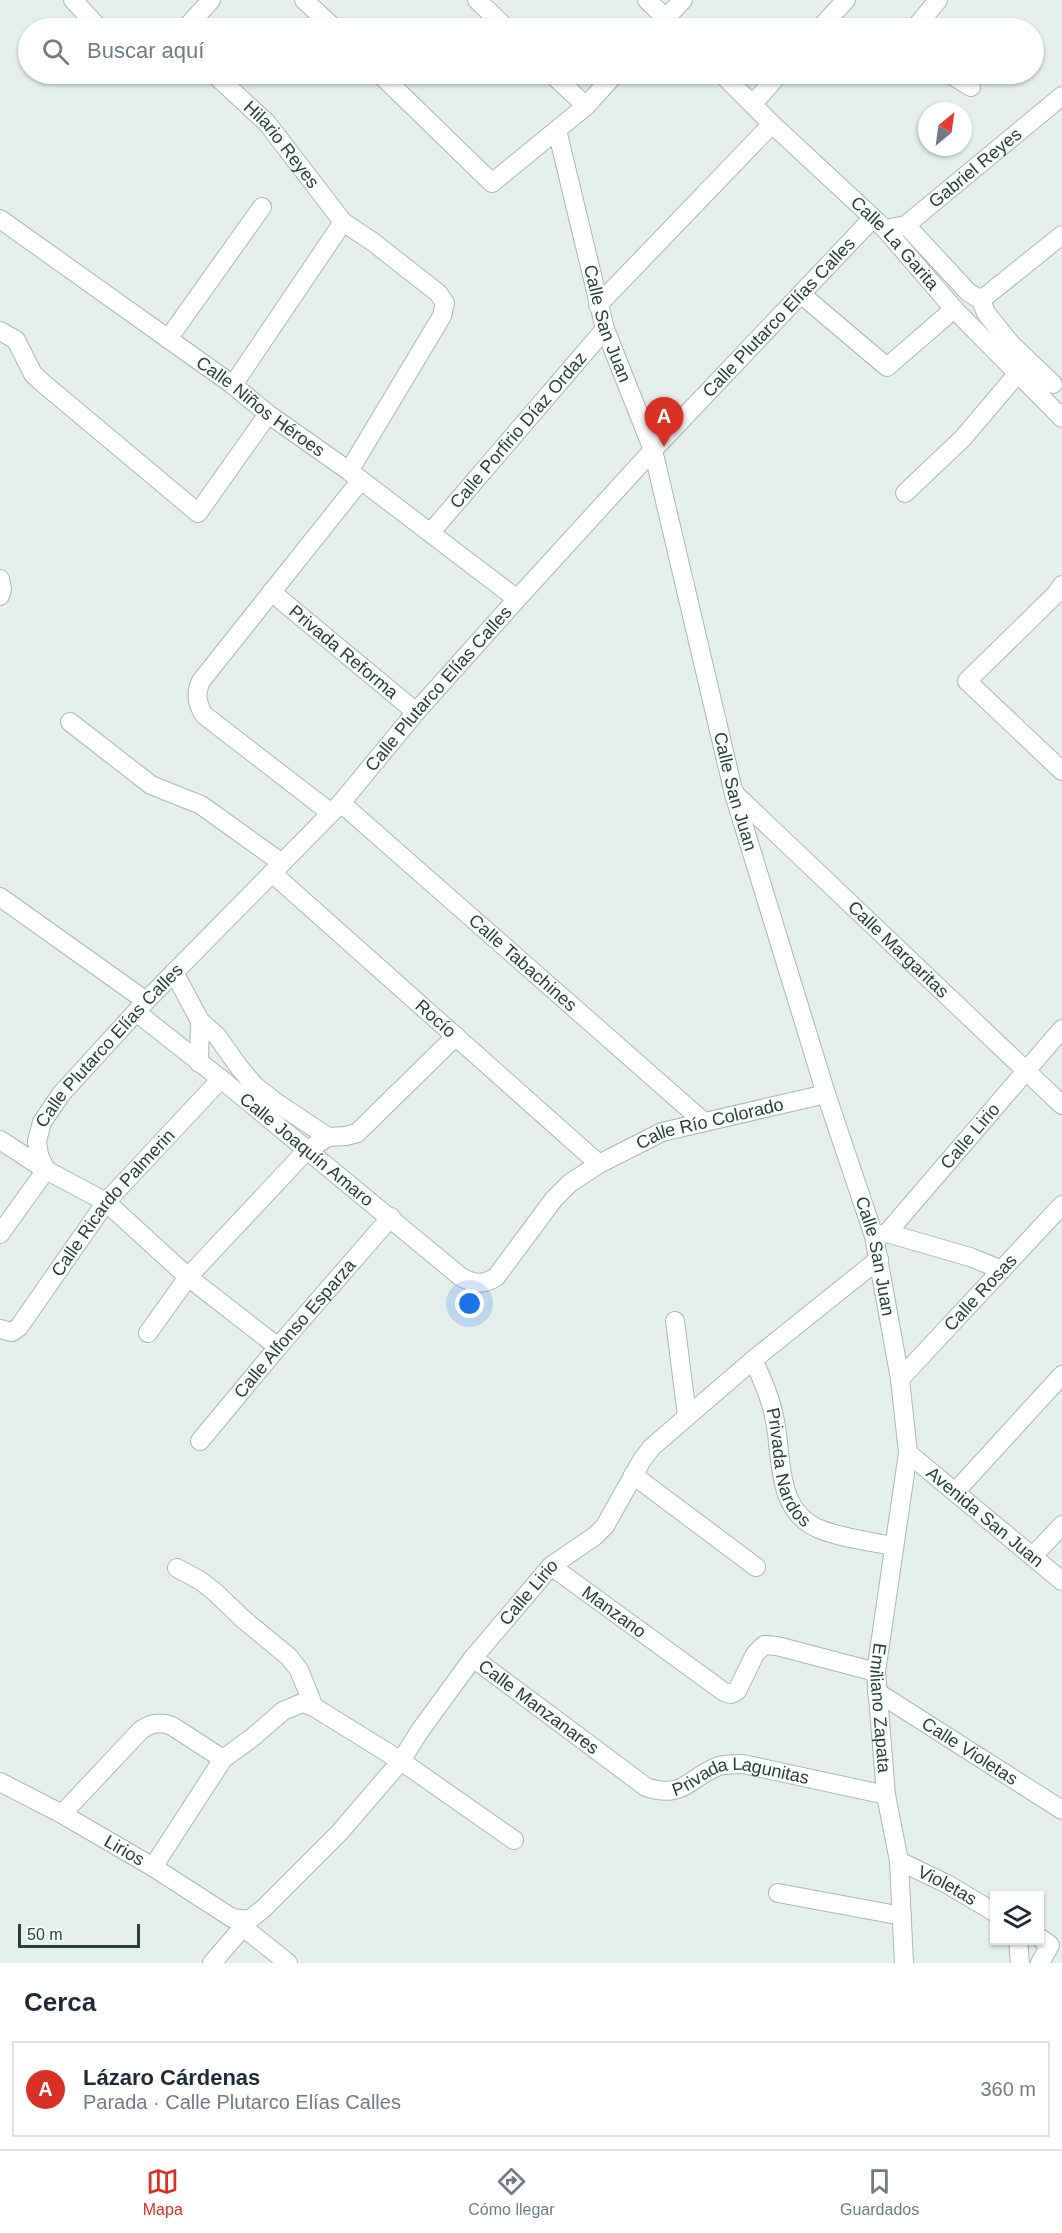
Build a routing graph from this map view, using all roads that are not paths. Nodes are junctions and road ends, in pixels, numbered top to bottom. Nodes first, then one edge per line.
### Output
1 (73, 0) edge
2 (211, 0) edge
3 (304, 0) edge
4 (477, 0) edge
5 (647, 0) edge
6 (683, 0) edge
7 (846, 0) edge
8 (938, 0) edge
9 (90, 18) edge
10 (195, 18) edge
11 (323, 18) edge
12 (496, 18) edge
13 (660, 18) edge
14 (670, 18) edge
15 (829, 18) edge
16 (923, 18) edge
17 (225, 84) edge
18 (390, 84) edge
19 (563, 84) edge
20 (606, 84) edge
21 (732, 84) edge
22 (770, 84) edge
23 (966, 84) edge
24 (971, 87) dead end
25 (1062, 96) edge
26 (753, 104) junction
27 (586, 106) junction
28 (772, 124) junction
29 (557, 130) junction
30 (262, 207) dead end
31 (1, 221) edge
32 (343, 222) junction
33 (878, 224) junction
34 (906, 225) junction
35 (1062, 235) edge
36 (801, 295) junction
37 (981, 300) junction
38 (598, 305) junction
39 (954, 309) junction
40 (605, 329) junction
41 (0, 331) edge
42 (168, 339) junction
43 (1018, 374) junction
44 (233, 385) junction
45 (1052, 386) edge
46 (268, 414) junction
47 (1062, 418) edge
48 (653, 450) junction
49 (355, 476) junction
50 (905, 493) dead end
51 (431, 532) junction
52 (0, 579) edge
53 (272, 591) junction
54 (1060, 593) edge
55 (0, 596) edge
56 (517, 599) junction
57 (416, 712) junction
58 (70, 722) dead end
59 (1062, 771) edge
60 (734, 794) junction
61 (336, 808) junction
62 (277, 868) junction
63 (0, 897) edge
64 (174, 972) junction
65 (141, 1006) junction
66 (200, 1021) junction
67 (1062, 1029) edge
68 (456, 1036) junction
69 (199, 1063) junction
70 (1026, 1072) junction
71 (221, 1078) junction
72 (826, 1094) junction
73 (1062, 1104) edge
74 (704, 1122) junction
75 (328, 1137) junction
76 (0, 1140) edge
77 (306, 1151) junction
78 (599, 1164) junction
79 (46, 1170) junction
80 (106, 1202) junction
81 (1061, 1207) edge
82 (391, 1218) junction
83 (0, 1234) edge
84 (880, 1235) junction
85 (879, 1259) junction
86 (1002, 1270) junction
87 (188, 1276) junction
88 (479, 1284) joint
89 (675, 1321) dead end
90 (6, 1330) edge
91 (148, 1333) dead end
92 (278, 1347) junction
93 (753, 1360) junction
94 (1062, 1375) edge
95 (900, 1379) junction
96 (687, 1416) junction
97 (200, 1441) dead end
98 (908, 1453) junction
99 (633, 1475) junction
100 (956, 1491) junction
101 (1062, 1525) edge
102 (893, 1546) junction
103 (1033, 1556) junction
104 (550, 1566) junction
105 (756, 1567) dead end
106 (177, 1568) dead end
107 (1062, 1581) edge
108 (473, 1658) junction
109 (876, 1672) junction
110 (877, 1692) junction
111 (314, 1707) junction
112 (606, 1756) joint
113 (223, 1759) junction
114 (401, 1761) junction
115 (0, 1782) edge
116 (886, 1795) junction
117 (1062, 1810) edge
118 (62, 1814) junction
119 (514, 1840) dead end
120 (899, 1861) junction
121 (153, 1867) junction
122 (778, 1893) dead end
123 (990, 1910) edge
124 (902, 1916) junction
125 (246, 1923) junction
126 (1018, 1945) edge
127 (212, 1963) edge
128 (288, 1963) edge
129 (904, 1963) edge
130 (1020, 1963) edge

1 - 9 street
2 - 10 street
3 - 11 street
4 - 12 street
5 - 13 street
6 - 14 street
7 - 15 street
8 - 16 street
17 - 32 street, Hilario Reyes
18 - 29 street
19 - 27 street
20 - 27 street
21 - 26 street, Calle La Garita
22 - 26 street
23 - 24 street
25 - 34 street, Gabriel Reyes
26 - 28 street, Calle La Garita
27 - 29 street
28 - 33 street, Calle La Garita
28 - 38 street
29 - 38 street, Calle San Juan
30 - 42 street
31 - 42 street, Calle Niños Héroes
32 - 44 street
32 - 49 street, Hilario Reyes
33 - 34 street, Gabriel Reyes
33 - 36 street, Calle Plutarco Elías Calles
33 - 39 street, Calle La Garita
34 - 37 street, Calle La Garita
35 - 37 street
36 - 39 street
36 - 48 street, Calle Plutarco Elías Calles
37 - 45 street, Calle La Garita
38 - 40 street, Calle San Juan
39 - 43 street, Calle La Garita
40 - 48 street, Calle San Juan
40 - 51 street, Calle Porfirio Díaz Ordaz
41 - 46 street
42 - 44 street, Calle Niños Héroes
43 - 45 street, Calle La Garita
43 - 50 street
44 - 46 street, Calle Niños Héroes
45 - 47 street, Calle La Garita
46 - 49 street, Calle Niños Héroes
48 - 56 street, Calle Plutarco Elías Calles
48 - 60 street, Calle San Juan
49 - 51 street, Calle Niños Héroes
49 - 53 street
51 - 56 street, Calle Niños Héroes
52 - 55 street
53 - 57 street, Privada Reforma
53 - 61 street, Calle Tabachines
54 - 59 street
56 - 57 street, Calle Plutarco Elías Calles
57 - 61 street, Calle Plutarco Elías Calles
58 - 62 street, Rocío
60 - 70 street, Calle Margaritas
60 - 72 street, Calle San Juan
61 - 62 street, Calle Plutarco Elías Calles
61 - 74 street, Calle Tabachines
62 - 64 street, Calle Plutarco Elías Calles
62 - 68 street, Rocío
63 - 65 street, Calle Joaquín Amaro
64 - 65 street, Calle Plutarco Elías Calles
64 - 66 street
65 - 69 street, Calle Joaquín Amaro
65 - 79 street, Calle Plutarco Elías Calles
66 - 69 street
66 - 75 street
67 - 70 street, Calle Lirio
68 - 75 street
68 - 78 street, Rocío
69 - 71 street, Calle Joaquín Amaro
70 - 73 street, Calle Margaritas
70 - 84 street, Calle Lirio
71 - 77 street, Calle Joaquín Amaro
71 - 80 street, Calle Ricardo Palmerin
72 - 74 street, Calle Río Colorado
72 - 84 street, Calle San Juan
74 - 78 street, Calle Río Colorado
75 - 77 street
76 - 79 street
77 - 82 street, Calle Joaquín Amaro
77 - 87 street
78 - 88 street, Calle Río Colorado
79 - 80 street
79 - 83 street
80 - 87 street
80 - 90 street, Calle Ricardo Palmerin
81 - 86 street, Calle Rosas
82 - 88 street, Calle Joaquín Amaro
82 - 92 street, Calle Alfonso Esparza
84 - 85 street, Calle San Juan
84 - 86 street
85 - 93 street, Calle Lirio
85 - 95 street, Calle San Juan
86 - 95 street, Calle Rosas
87 - 91 street
87 - 92 street
89 - 96 street
92 - 97 street, Calle Alfonso Esparza
93 - 96 street, Calle Lirio
93 - 102 street, Privada Nardos
94 - 100 street
95 - 98 street, Calle San Juan
96 - 99 street, Calle Lirio
98 - 100 street, Avenida San Juan
98 - 102 street, Emiliano Zapata
99 - 104 street, Calle Lirio
99 - 105 street
100 - 103 street, Avenida San Juan
101 - 103 street
102 - 109 street, Emiliano Zapata
103 - 107 street, Avenida San Juan
104 - 108 street, Calle Lirio
104 - 109 street, Manzano
106 - 111 street
108 - 112 street, Calle Manzanares
108 - 114 street, Calle Lirio
109 - 110 street, Emiliano Zapata
110 - 116 street, Emiliano Zapata
110 - 117 street, Calle Violetas
111 - 113 street
111 - 114 street
112 - 116 street, Privada Lagunitas
113 - 118 street
113 - 121 street
114 - 119 street
114 - 125 street, Calle Lirio
115 - 118 street, Lirios
116 - 120 street, Emiliano Zapata
118 - 121 street, Lirios
120 - 123 street, Violetas
120 - 124 street, Emiliano Zapata
121 - 125 street, Lirios
122 - 124 street
124 - 129 street, Emiliano Zapata
125 - 127 street, Calle Lirio
125 - 128 street
126 - 130 street

